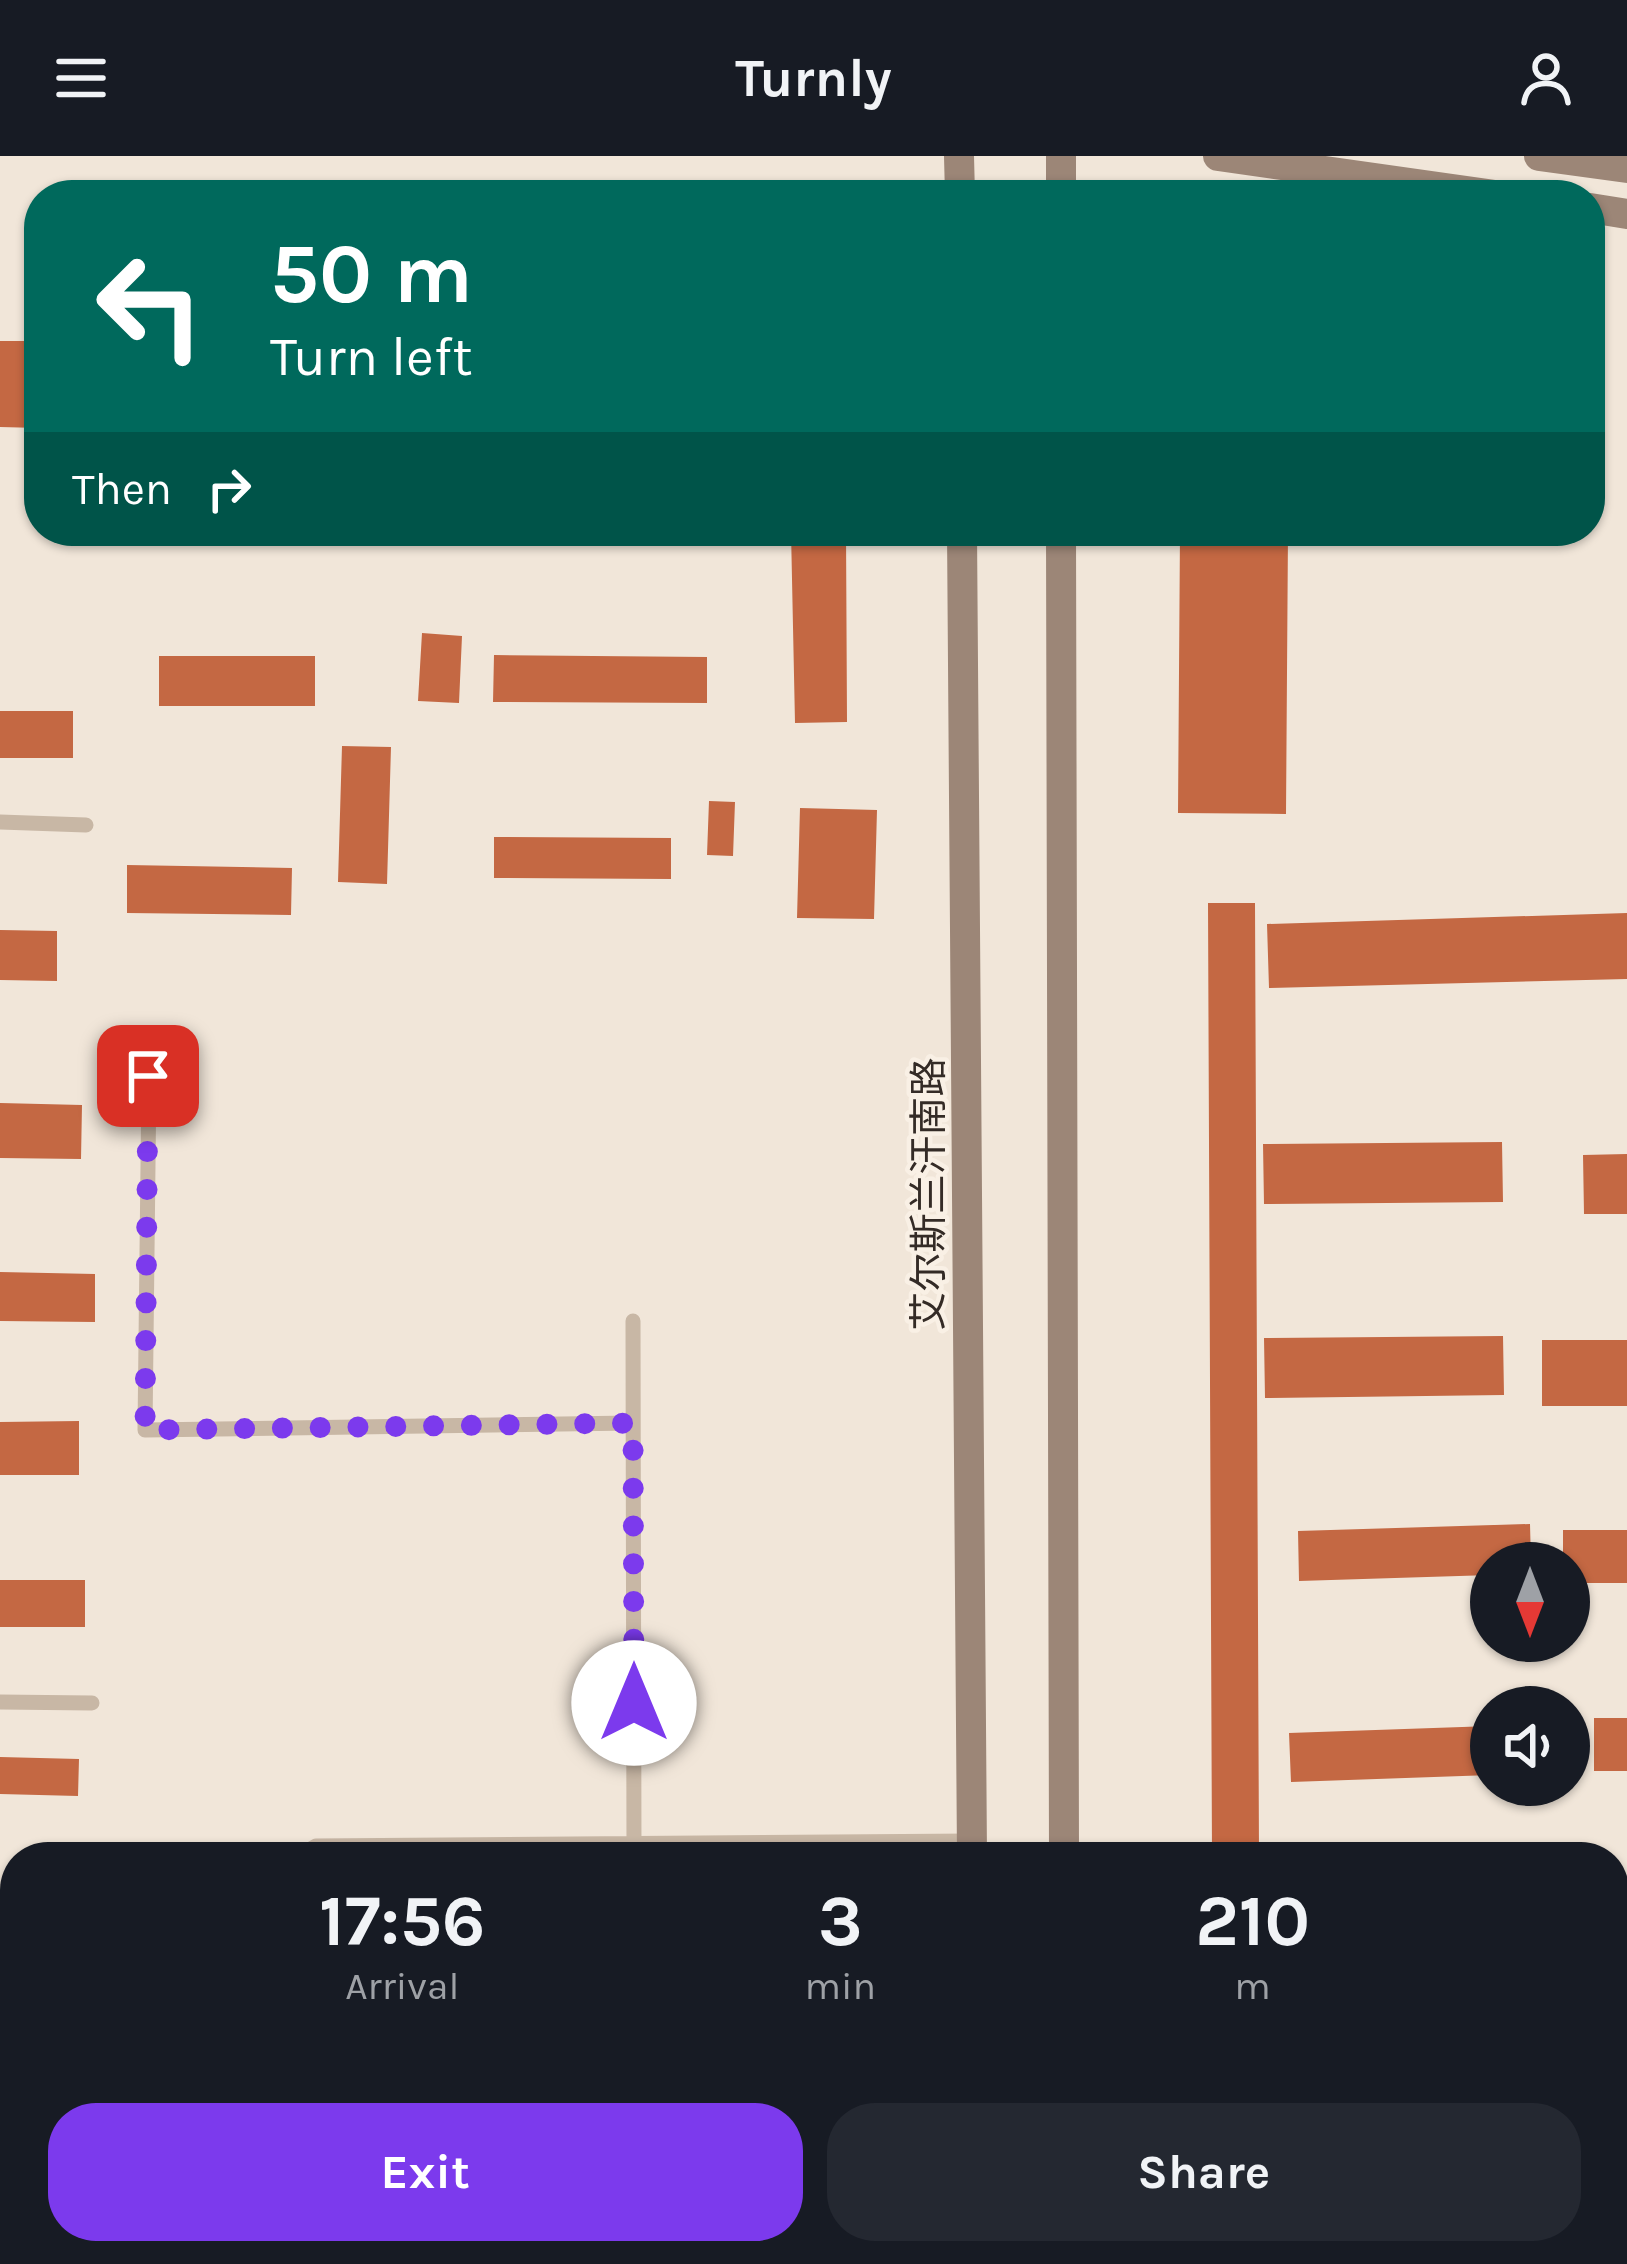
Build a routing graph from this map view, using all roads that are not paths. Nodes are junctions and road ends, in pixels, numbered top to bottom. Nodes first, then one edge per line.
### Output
1 (1218, 156) edge
2 (1539, 156) edge
3 (1627, 168) edge
4 (1388, 180) edge
5 (962, 546) edge
6 (1061, 546) edge
7 (0, 822) edge
8 (86, 825) dead end
9 (148, 1076) dead end
10 (633, 1321) dead end
11 (633, 1423) junction
12 (0, 1702) edge
13 (92, 1702) dead end
14 (634, 1842) edge
15 (972, 1842) edge
16 (1064, 1842) edge

1 - 4 main road
2 - 3 main road
5 - 15 main road, 艾尔斯兰汗南路
6 - 16 main road
7 - 8 lane
9 - 11 lane
10 - 11 lane
11 - 14 lane
12 - 13 lane

